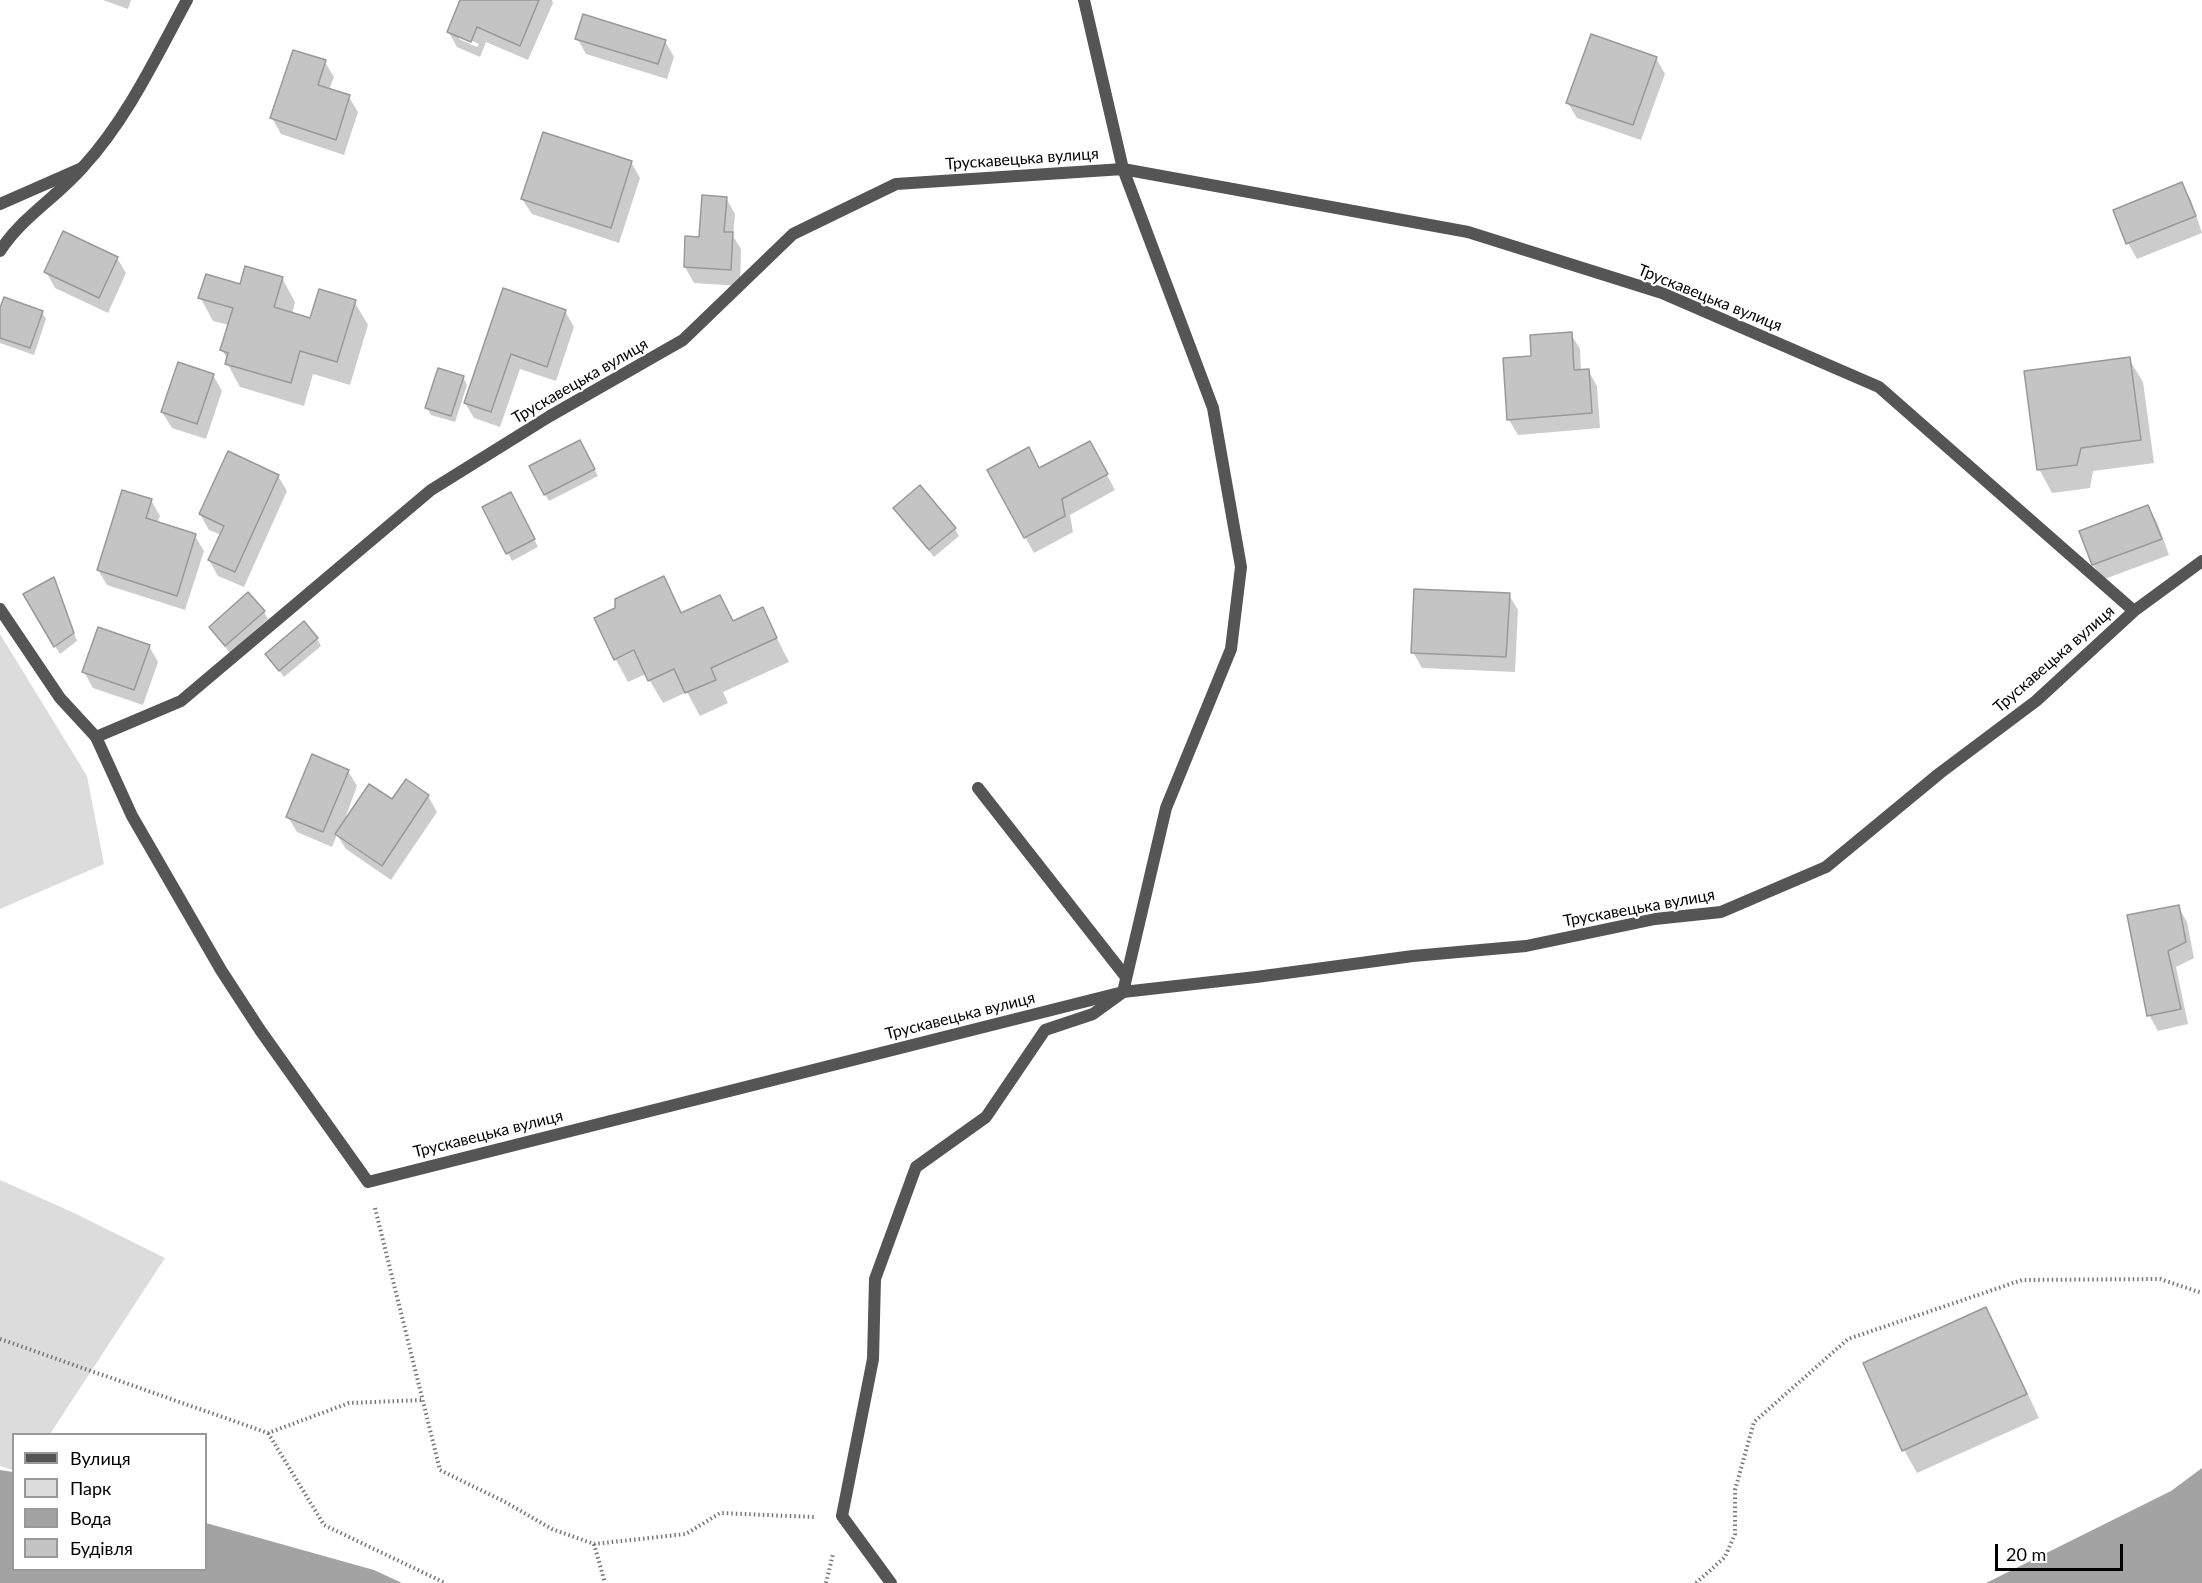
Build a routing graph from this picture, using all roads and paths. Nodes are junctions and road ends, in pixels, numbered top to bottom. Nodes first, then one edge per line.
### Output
1 (187, 0) edge
2 (1084, 0) edge
3 (83, 167) junction
4 (1123, 169) junction
5 (0, 204) edge
6 (0, 251) edge
7 (2202, 561) edge
8 (0, 609) edge
9 (2134, 611) junction
10 (96, 737) junction
11 (978, 788) dead end
12 (1126, 977) junction
13 (1123, 992) junction
14 (368, 1182) junction
15 (2202, 1293) edge
16 (0, 1339) edge
17 (423, 1400) junction
18 (268, 1433) junction
19 (842, 1516) junction
20 (594, 1544) junction
21 (445, 1583) edge
22 (605, 1583) edge
23 (891, 1583) edge
24 (1696, 1583) edge

1 - 3 street
2 - 4 street, Трускавецька вулиця
3 - 5 street
3 - 6 street
4 - 9 street, Трускавецька вулиця
4 - 10 street, Трускавецька вулиця
4 - 12 street, Трускавецька вулиця
7 - 9 street, Трускавецька вулиця
8 - 10 street
9 - 13 street, Трускавецька вулиця
10 - 14 street
11 - 12 street
12 - 13 street, Трускавецька вулиця
13 - 14 street, Трускавецька вулиця
13 - 19 street
14 - 17 path
15 - 24 path
16 - 18 path
17 - 18 path
17 - 20 path
18 - 21 path
19 - 20 path
19 - 23 street
20 - 22 path

